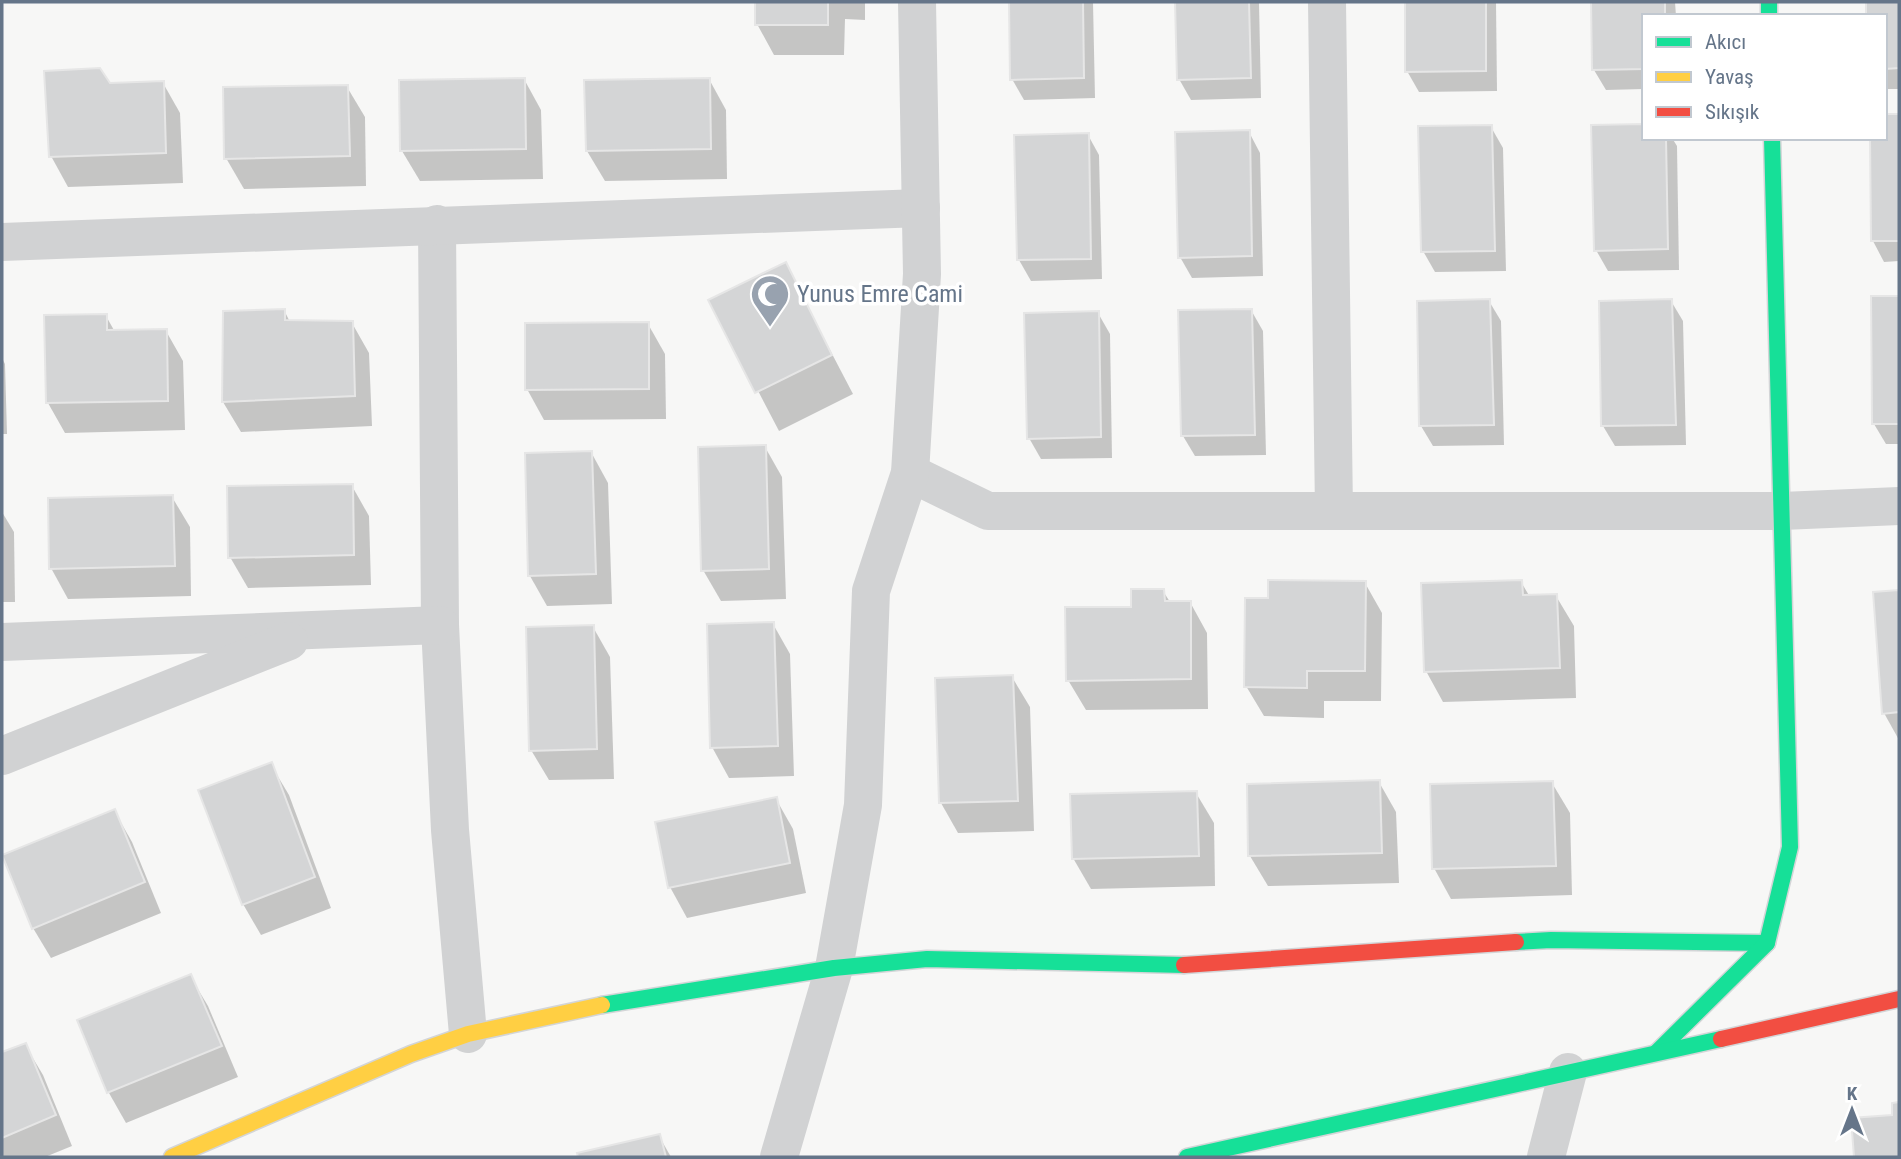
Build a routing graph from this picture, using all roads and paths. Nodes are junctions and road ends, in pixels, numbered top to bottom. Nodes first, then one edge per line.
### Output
1 (917, 2) edge
2 (1327, 2) edge
3 (1772, 140) edge
4 (921, 208) junction
5 (437, 224) junction
6 (2, 242) edge
7 (910, 472) junction
8 (1899, 506) edge
9 (1334, 511) junction
10 (1782, 511) junction
11 (440, 625) junction
12 (316, 630) junction
13 (2, 642) edge
14 (2, 756) edge
15 (1767, 943) junction
16 (834, 968) junction
17 (1899, 999) edge
18 (468, 1034) junction
19 (1657, 1052) junction
20 (1568, 1072) junction
21 (1252, 1150) edge
22 (172, 1157) edge
23 (779, 1157) edge
24 (1187, 1157) edge
25 (1546, 1157) edge

1 - 4 street
2 - 9 street
3 - 10 street
4 - 5 street
4 - 7 street
5 - 6 street
5 - 11 street
7 - 9 street
7 - 16 street
8 - 10 street
9 - 10 street
10 - 15 street
11 - 12 street
11 - 18 street
12 - 13 street
12 - 14 street
15 - 16 street
15 - 19 street
16 - 18 street
16 - 23 street
17 - 19 street
18 - 22 street
19 - 20 street
20 - 21 street
20 - 25 street
21 - 24 street

